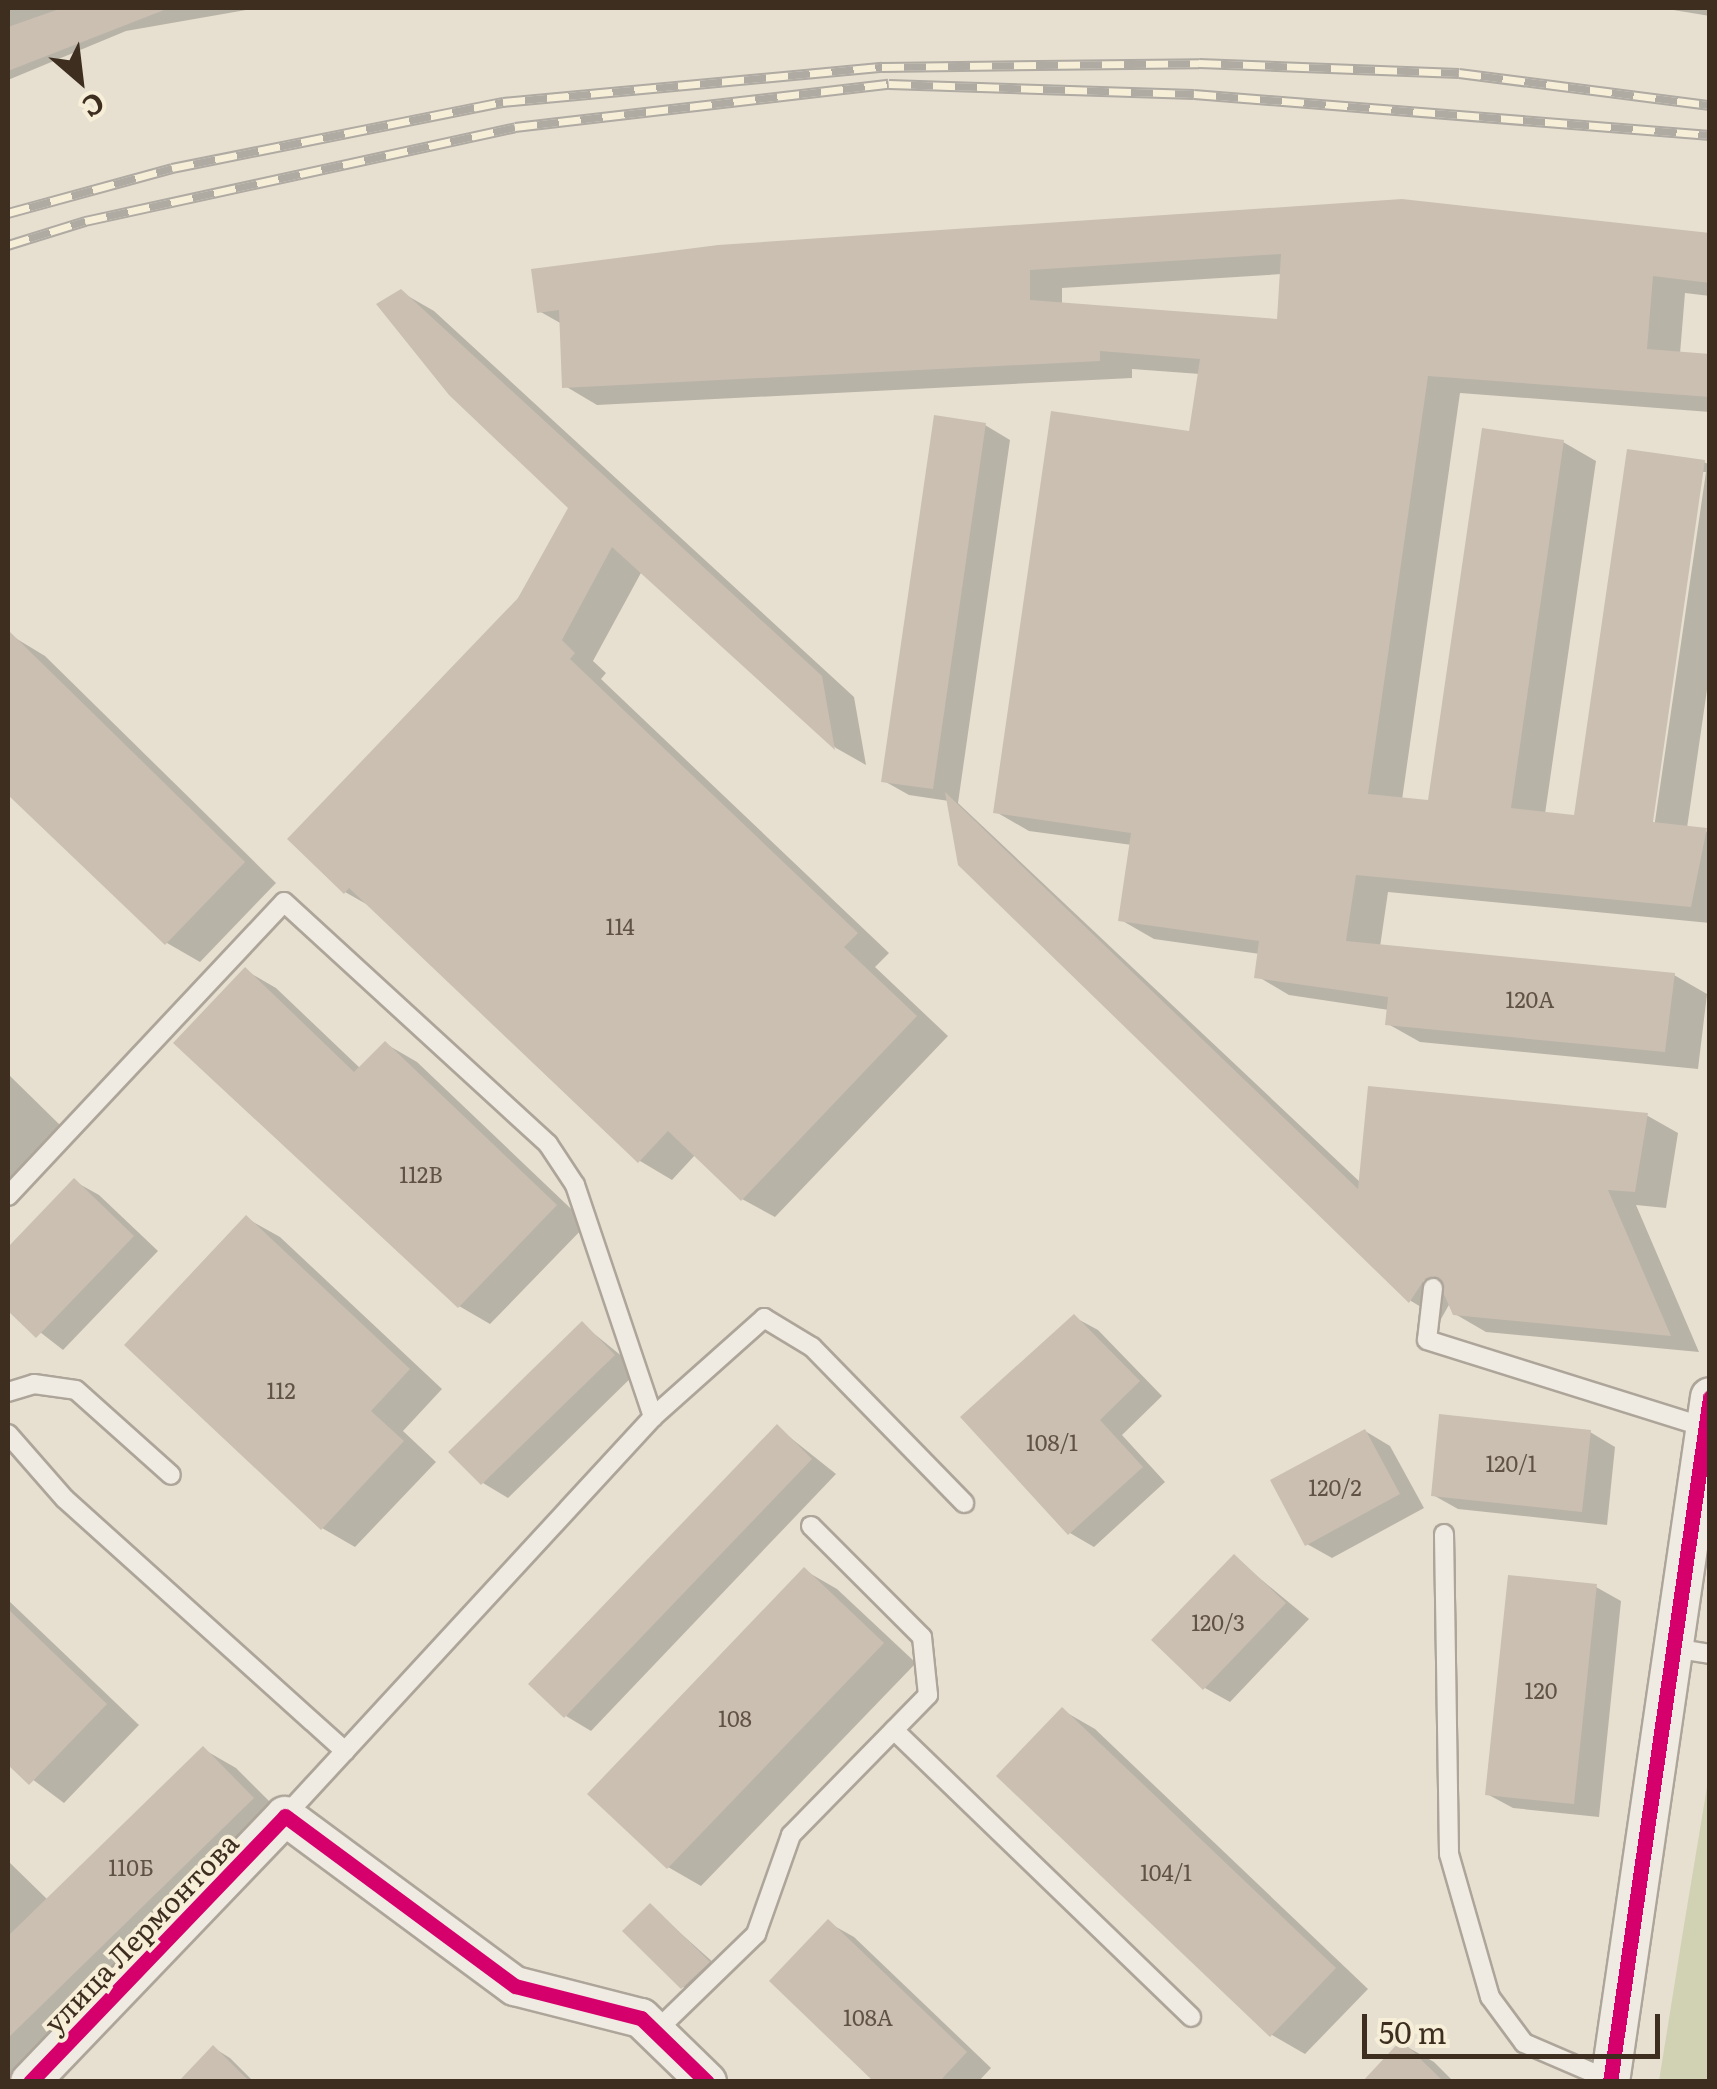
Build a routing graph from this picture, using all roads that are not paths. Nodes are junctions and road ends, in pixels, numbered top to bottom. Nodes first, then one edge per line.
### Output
1 (8, 1196) edge
2 (1433, 1288) dead end
3 (8, 1392) edge
4 (1706, 1411) edge
5 (653, 1417) junction
6 (8, 1434) edge
7 (12, 1447) edge
8 (170, 1474) dead end
9 (964, 1503) dead end
10 (810, 1526) dead end
11 (1444, 1534) dead end
12 (1691, 1651) edge
13 (894, 1730) junction
14 (345, 1751) junction
15 (285, 1816) junction
16 (1191, 2017) dead end
17 (655, 2032) junction
18 (1610, 2080) edge
19 (30, 2082) edge
20 (707, 2082) edge

1 - 5 lane
2 - 4 lane
3 - 8 lane
4 - 12 street
5 - 9 lane
5 - 14 lane
6 - 7 lane
7 - 14 lane
10 - 13 lane
11 - 18 lane
12 - 18 street
13 - 16 lane
13 - 17 lane
14 - 15 lane
15 - 17 street
15 - 19 street, улица Лермонтова
17 - 20 street

